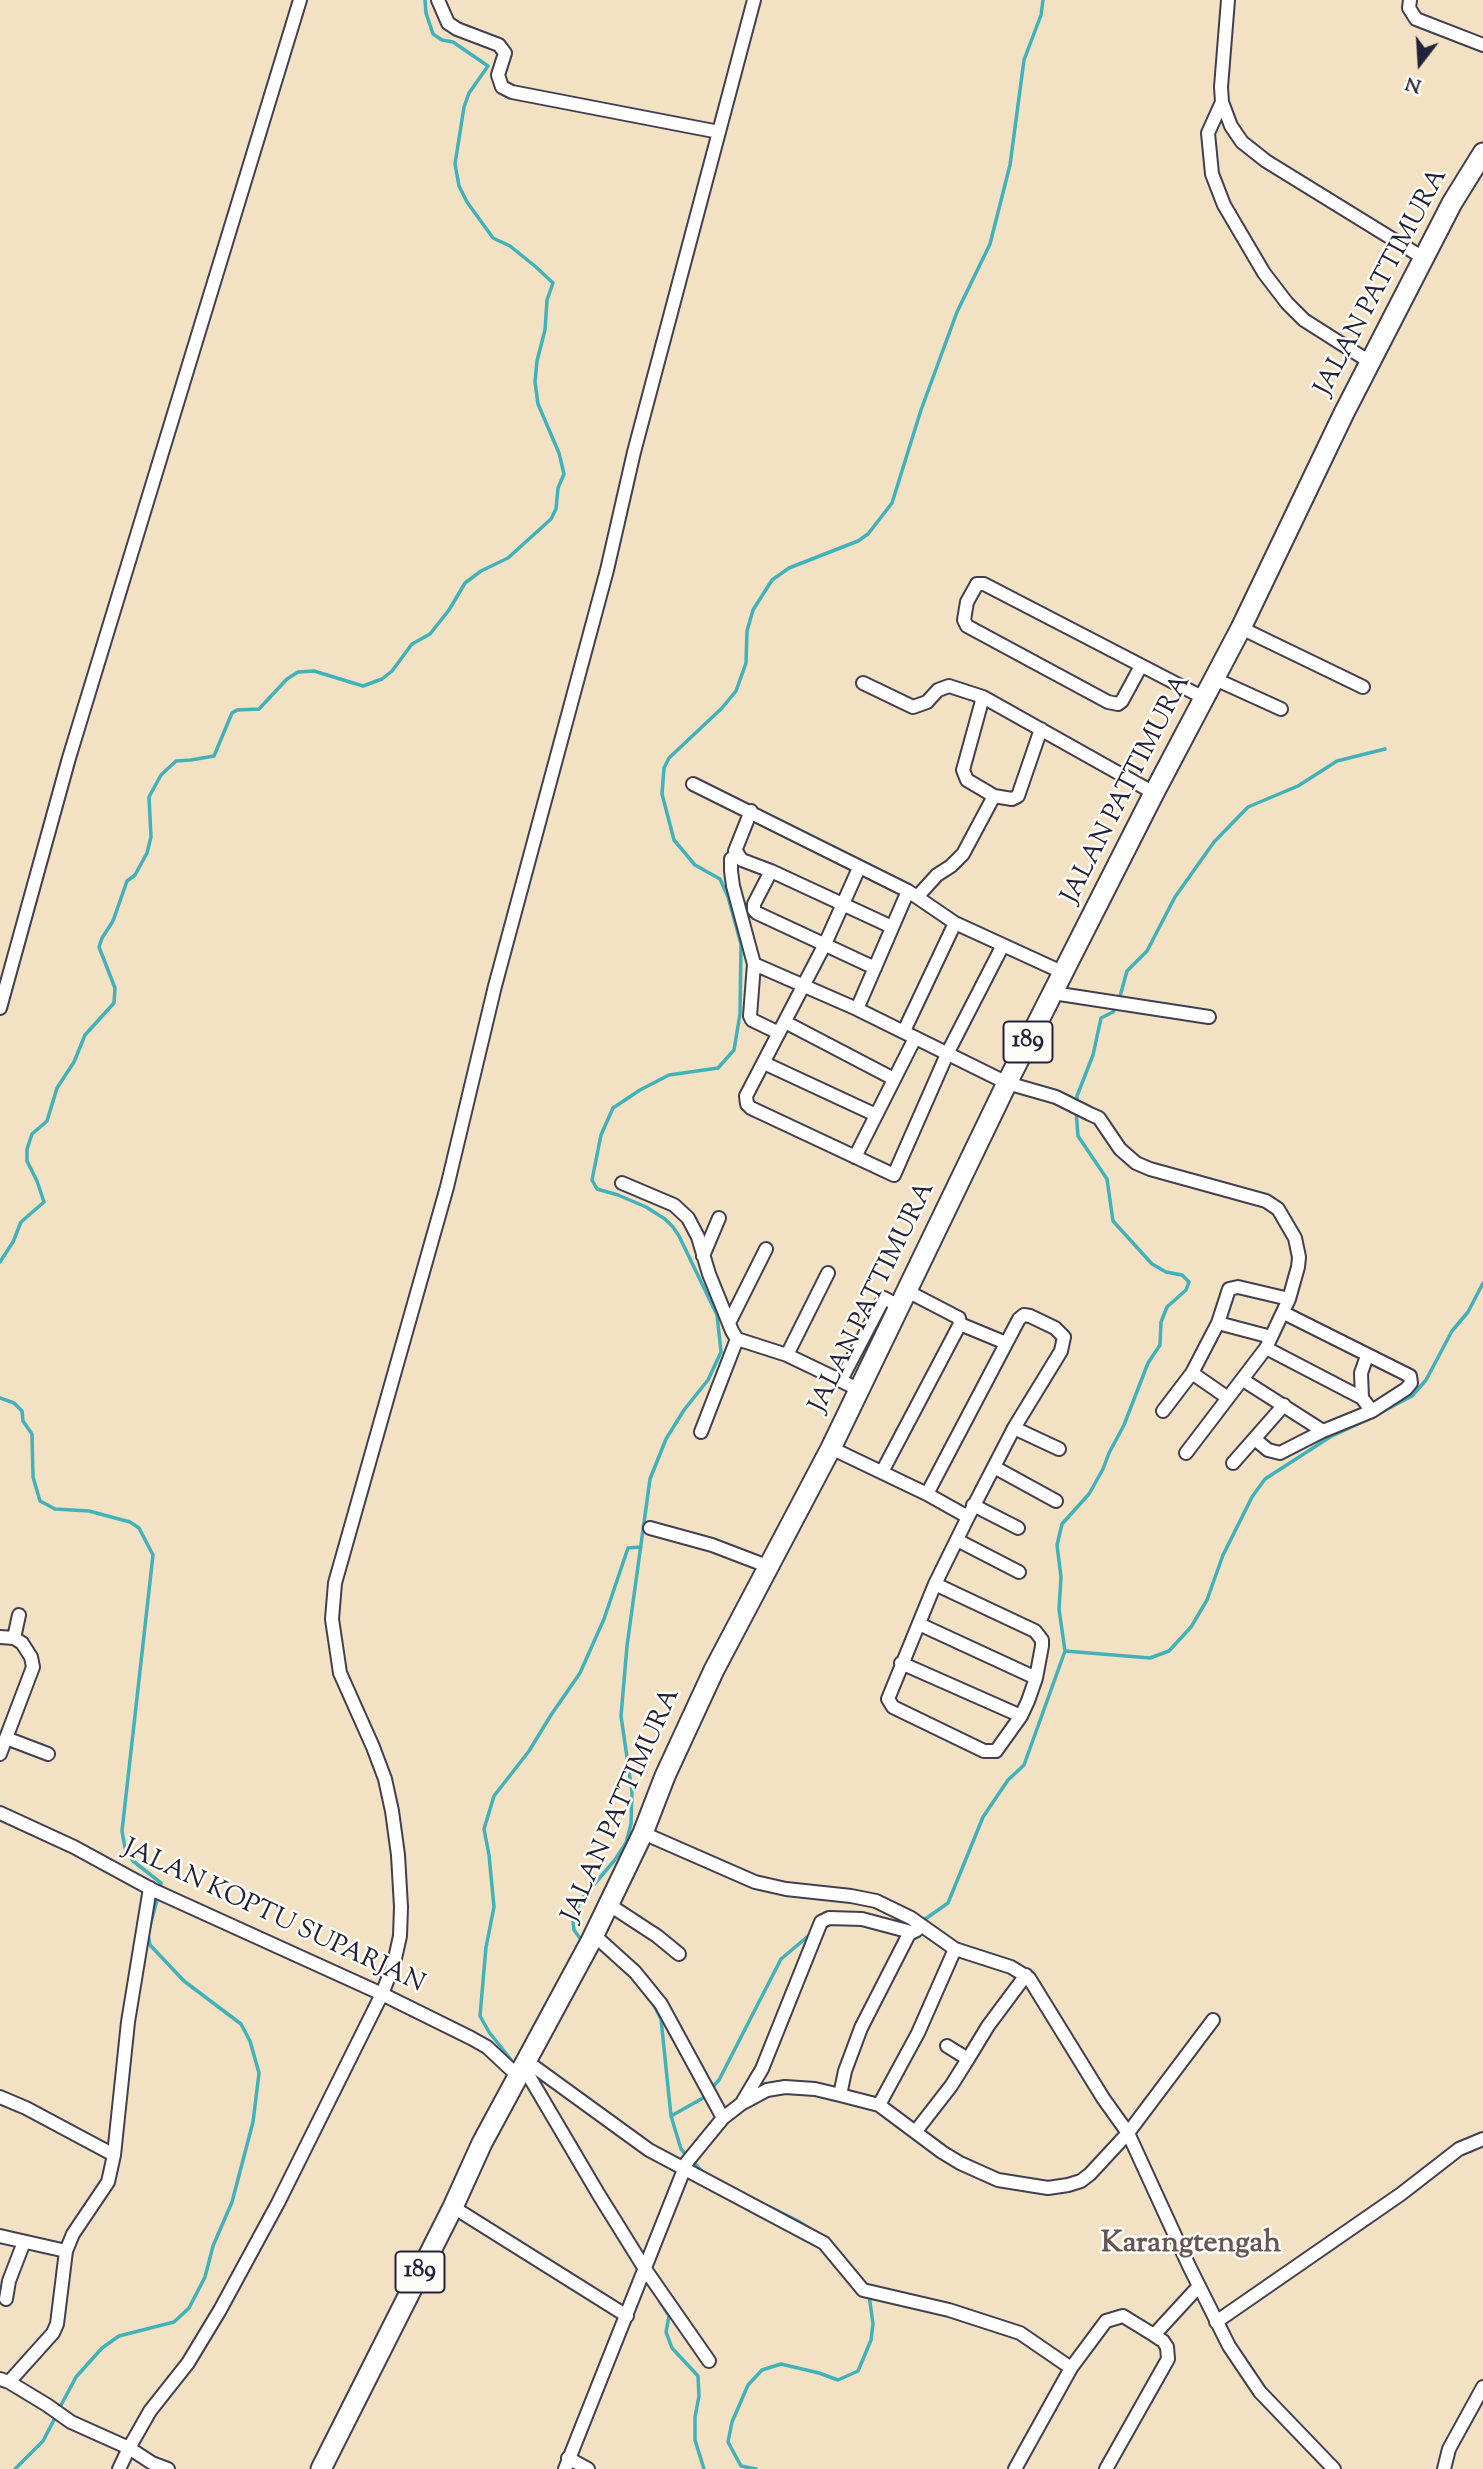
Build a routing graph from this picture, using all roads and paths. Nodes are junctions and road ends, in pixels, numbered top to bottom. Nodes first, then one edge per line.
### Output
1 (300, 0) edge
2 (438, 0) edge
3 (754, 0) edge
4 (1228, 0) edge
5 (1410, 0) edge
6 (1483, 45) edge
7 (1222, 102) junction
8 (719, 132) junction
9 (1483, 153) edge
10 (1424, 258) junction
11 (1370, 362) junction
12 (1241, 628) junction
13 (1141, 666) junction
14 (1215, 679) junction
15 (863, 683) dead end
16 (1363, 687) dead end
17 (983, 697) junction
18 (1204, 698) junction
19 (1282, 709) dead end
20 (1041, 729) junction
21 (693, 784) dead end
22 (1154, 793) junction
23 (994, 796) junction
24 (751, 811) junction
25 (738, 854) junction
26 (859, 868) junction
27 (771, 870) junction
28 (913, 894) junction
29 (844, 905) junction
30 (955, 923) junction
31 (892, 928) junction
32 (825, 944) junction
33 (1003, 945) junction
34 (754, 964) junction
35 (875, 968) junction
36 (1064, 972) junction
37 (803, 984) junction
38 (1053, 993) junction
39 (0, 1008) edge
40 (857, 1009) junction
41 (1209, 1017) dead end
42 (782, 1028) junction
43 (909, 1034) junction
44 (948, 1052) junction
45 (764, 1063) junction
46 (894, 1079) junction
47 (1007, 1083) junction
48 (876, 1115) junction
49 (855, 1157) junction
50 (622, 1183) dead end
51 (719, 1218) dead end
52 (766, 1249) dead end
53 (703, 1256) junction
54 (828, 1273) dead end
55 (903, 1298) junction
56 (1289, 1299) junction
57 (1284, 1313) junction
58 (729, 1323) junction
59 (1218, 1323) junction
60 (960, 1324) junction
61 (737, 1339) junction
62 (1006, 1343) junction
63 (1268, 1343) junction
64 (787, 1355) junction
65 (1367, 1356) junction
66 (1192, 1373) junction
67 (841, 1380) junction
68 (1243, 1380) junction
69 (860, 1390) junction
70 (1228, 1398) junction
71 (1362, 1398) junction
72 (1283, 1405) junction
73 (1163, 1411) dead end
74 (1372, 1411) junction
75 (1014, 1429) junction
76 (1323, 1431) junction
77 (701, 1432) dead end
78 (1256, 1440) junction
79 (831, 1448) junction
80 (1059, 1449) dead end
81 (1186, 1452) dead end
82 (1233, 1463) dead end
83 (994, 1467) junction
84 (882, 1472) junction
85 (927, 1494) junction
86 (1056, 1502) dead end
87 (970, 1511) junction
88 (650, 1528) dead end
89 (1018, 1528) dead end
90 (957, 1540) junction
91 (767, 1566) junction
92 (1019, 1572) dead end
93 (935, 1584) junction
94 (19, 1615) dead end
95 (919, 1624) junction
96 (7, 1637) edge
97 (901, 1663) junction
98 (1036, 1678) junction
99 (1021, 1716) junction
100 (6, 1738) junction
101 (0, 1754) edge
102 (48, 1754) dead end
103 (0, 1813) edge
104 (643, 1833) junction
105 (151, 1889) junction
106 (608, 1904) junction
107 (923, 1926) junction
108 (911, 1932) junction
109 (590, 1942) junction
110 (955, 1949) junction
111 (679, 1954) dead end
112 (1026, 1975) junction
113 (382, 1994) junction
114 (1213, 2020) dead end
115 (947, 2046) dead end
116 (968, 2059) junction
117 (521, 2069) junction
118 (840, 2095) junction
119 (0, 2097) edge
120 (741, 2104) junction
121 (879, 2105) junction
122 (723, 2119) junction
123 (916, 2131) junction
124 (1128, 2133) junction
125 (1483, 2139) edge
126 (114, 2155) junction
127 (687, 2162) junction
128 (453, 2207) junction
129 (0, 2236) edge
130 (24, 2242) junction
131 (66, 2251) junction
132 (645, 2270) junction
133 (1199, 2286) junction
134 (6, 2300) dead end
135 (626, 2316) junction
136 (1216, 2322) junction
137 (1154, 2335) junction
138 (709, 2361) dead end
139 (1071, 2368) junction
140 (4, 2381) edge
141 (1483, 2387) edge
142 (129, 2448) junction
143 (567, 2464) edge
144 (150, 2466) edge
145 (119, 2469) edge
146 (168, 2469) edge
147 (321, 2469) edge
148 (588, 2469) edge
149 (1015, 2469) edge
150 (1106, 2469) edge
151 (1334, 2469) edge
152 (1444, 2469) edge

1 - 39 street
2 - 8 street
3 - 8 street
4 - 7 street
5 - 6 street
7 - 10 street
7 - 11 street
8 - 113 street
9 - 10 main road, JALAN PATTIMURA / 189
10 - 11 main road, JALAN PATTIMURA / 189
11 - 12 main road, JALAN PATTIMURA / 189
12 - 14 main road, JALAN PATTIMURA / 189
12 - 16 street
13 - 13 street
13 - 18 street
14 - 18 main road, JALAN PATTIMURA / 189
14 - 19 street
15 - 17 street
17 - 20 street
17 - 23 street
18 - 22 main road, JALAN PATTIMURA / 189
20 - 22 street
20 - 23 street
21 - 24 street
22 - 36 main road, JALAN PATTIMURA / 189
23 - 28 street
24 - 25 street
24 - 26 street
25 - 27 street
25 - 34 street
26 - 28 street
26 - 29 street
27 - 29 street
27 - 32 street
28 - 30 street
28 - 31 street
29 - 31 street
29 - 32 street
30 - 33 street
30 - 43 street
31 - 35 street
32 - 35 street
32 - 37 street
33 - 36 street
33 - 44 street
34 - 37 street
34 - 42 street
35 - 40 street
36 - 38 main road, JALAN PATTIMURA / 189
37 - 40 street
37 - 42 street
38 - 41 street
38 - 47 main road, JALAN PATTIMURA / 189
40 - 43 street
42 - 45 street
42 - 46 street
43 - 44 street
43 - 46 street
44 - 47 street
44 - 49 street
45 - 48 street
45 - 49 street
46 - 48 street
47 - 55 main road, JALAN PATTIMURA / 189
47 - 56 street
48 - 49 street
50 - 53 street
51 - 53 street
52 - 58 street
53 - 58 street
54 - 64 street
55 - 60 street
55 - 67 street
55 - 69 main road, JALAN PATTIMURA / 189
56 - 57 street
56 - 59 street
57 - 63 street
57 - 65 street
58 - 61 street
59 - 63 street
59 - 66 street
60 - 62 street
60 - 84 street
61 - 64 street
61 - 77 street
62 - 75 street
62 - 85 street
63 - 68 street
63 - 71 street
64 - 67 street
65 - 71 street
65 - 74 street
66 - 70 street
66 - 73 street
67 - 69 street
68 - 70 street
68 - 72 street
69 - 79 main road, JALAN PATTIMURA / 189
70 - 81 street
71 - 74 street
72 - 76 street
72 - 78 street
74 - 76 street
75 - 80 street
75 - 83 street
76 - 78 street
78 - 82 street
79 - 84 street
79 - 91 main road, JALAN PATTIMURA / 189
83 - 86 street
83 - 87 street
84 - 85 street
85 - 87 street
87 - 89 street
87 - 90 street
88 - 91 street
90 - 92 street
90 - 93 street
91 - 104 main road, JALAN PATTIMURA / 189
93 - 95 street
93 - 98 street
94 - 96 street
95 - 97 street
95 - 98 street
96 - 100 street
97 - 99 street
97 - 99 street
98 - 99 street
100 - 101 street
100 - 102 street
103 - 105 street, JALAN KOPTU SUPARJAN
104 - 106 main road, JALAN PATTIMURA / 189
104 - 107 street
105 - 113 street, JALAN KOPTU SUPARJAN
105 - 126 street
106 - 109 main road, JALAN PATTIMURA / 189
106 - 111 street
107 - 108 street
107 - 110 street
108 - 118 street
108 - 120 street
109 - 117 main road, JALAN PATTIMURA / 189
109 - 122 street
110 - 112 street
110 - 121 street
112 - 116 street
112 - 124 street
113 - 117 street, JALAN KOPTU SUPARJAN
113 - 142 street
114 - 124 street
115 - 116 street
116 - 123 street
117 - 127 street
117 - 128 main road, JALAN PATTIMURA / 189
117 - 132 street
118 - 120 street
118 - 121 street
119 - 126 street
120 - 122 street
121 - 123 street
122 - 127 street
123 - 124 street
124 - 133 street
125 - 136 street
126 - 131 street
127 - 132 street
127 - 139 street
128 - 135 street
128 - 147 main road, JALAN PATTIMURA / 189
129 - 130 street
130 - 131 street
130 - 134 street
131 - 140 street
132 - 135 street
132 - 138 street
133 - 136 street
133 - 137 street
135 - 143 street
136 - 151 street
137 - 139 street
137 - 150 street
139 - 149 street
140 - 142 street
141 - 152 street
142 - 144 street
142 - 145 street
143 - 148 street
144 - 146 street

